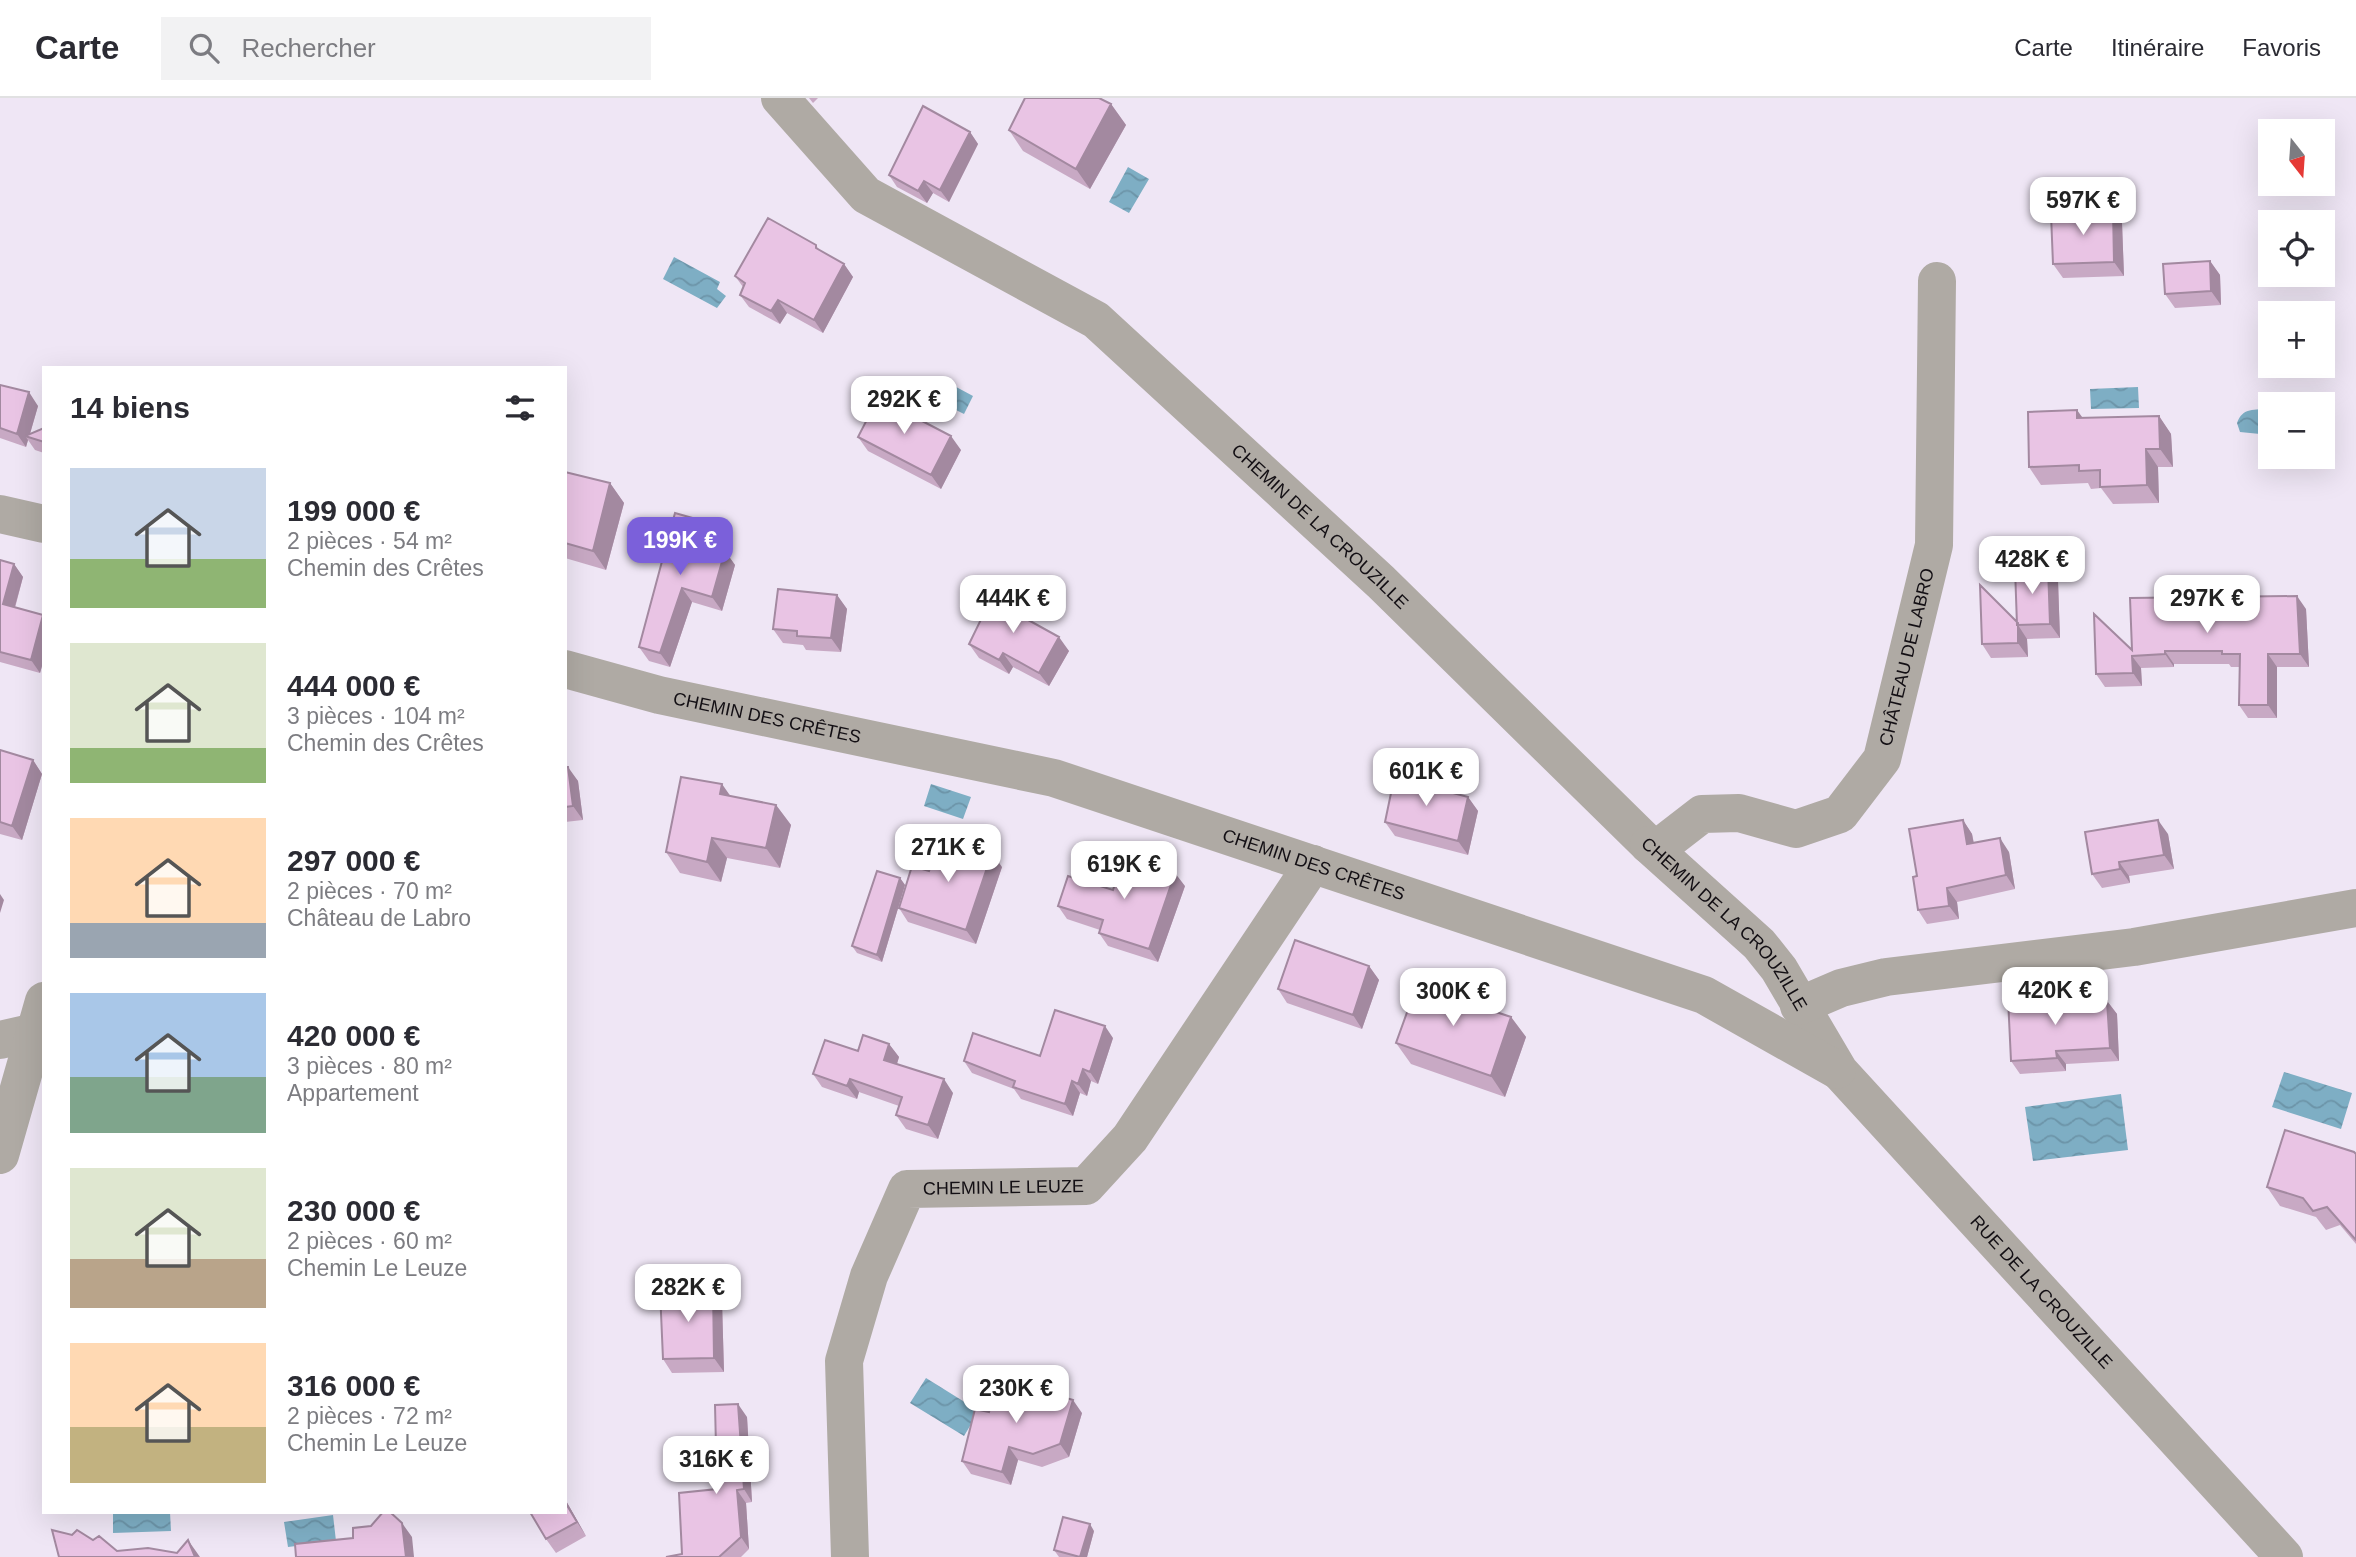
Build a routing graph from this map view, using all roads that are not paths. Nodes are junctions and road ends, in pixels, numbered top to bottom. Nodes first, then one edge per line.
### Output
1 (780, 98) edge
2 (1937, 281) dead end
3 (0, 514) edge
4 (42, 524) edge
5 (567, 670) edge
6 (1649, 845) junction
7 (1313, 864) junction
8 (2356, 908) edge
9 (1803, 1013) junction
10 (26, 1024) edge
11 (1839, 1071) junction
12 (0, 1155) edge
13 (850, 1557) edge
14 (2284, 1557) edge

1 - 6 street, CHEMIN DE LA CROUZILLE
2 - 6 street, CHÂTEAU DE LABRO
3 - 4 street
5 - 7 street, CHEMIN DES CRÊTES
6 - 9 street, CHEMIN DE LA CROUZILLE
7 - 11 street, CHEMIN DES CRÊTES
7 - 13 street, CHEMIN LE LEUZE
8 - 9 street
9 - 11 street, RUE DE LA CROUZILLE
10 - 12 street
11 - 14 street, RUE DE LA CROUZILLE

